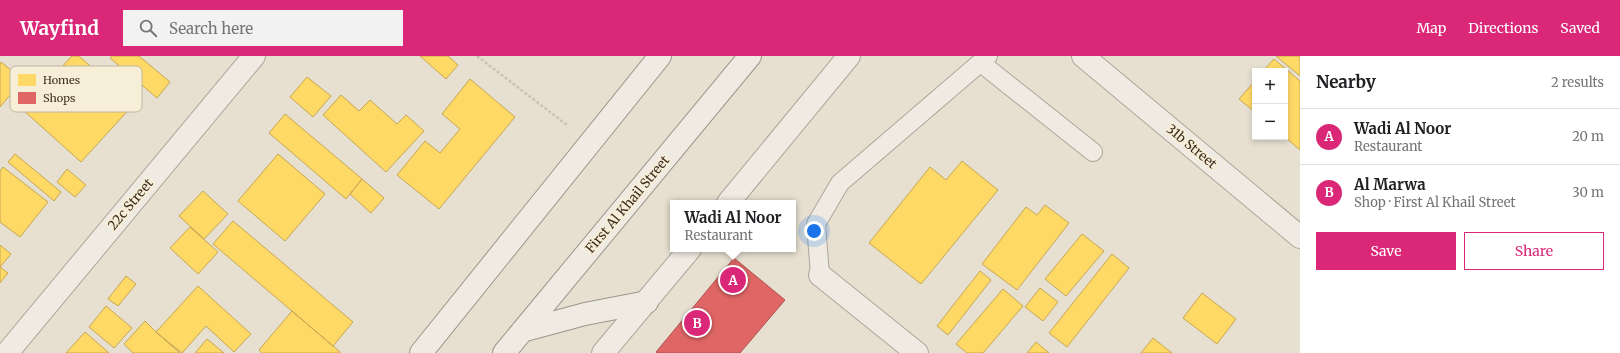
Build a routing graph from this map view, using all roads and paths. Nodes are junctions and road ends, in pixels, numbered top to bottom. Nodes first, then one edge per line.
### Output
1 (254, 56) edge
2 (477, 56) edge
3 (660, 56) edge
4 (750, 56) edge
5 (849, 56) edge
6 (1083, 56) edge
7 (984, 59) edge
8 (590, 142) junction
9 (1093, 152) dead end
10 (730, 200) edge
11 (1300, 237) edge
12 (688, 252) edge
13 (820, 275) joint
14 (647, 302) junction
15 (522, 331) junction
16 (6, 353) edge
17 (421, 353) edge
18 (504, 353) edge
19 (603, 353) edge
20 (917, 353) edge

1 - 16 street, 22c Street
2 - 8 path
3 - 8 street
4 - 15 street, First Al Khail Street
5 - 10 street
6 - 11 street, 31b Street
7 - 9 lane
7 - 13 lane
8 - 17 street
12 - 14 street
13 - 20 street
14 - 15 street
14 - 19 street
15 - 18 street, First Al Khail Street

